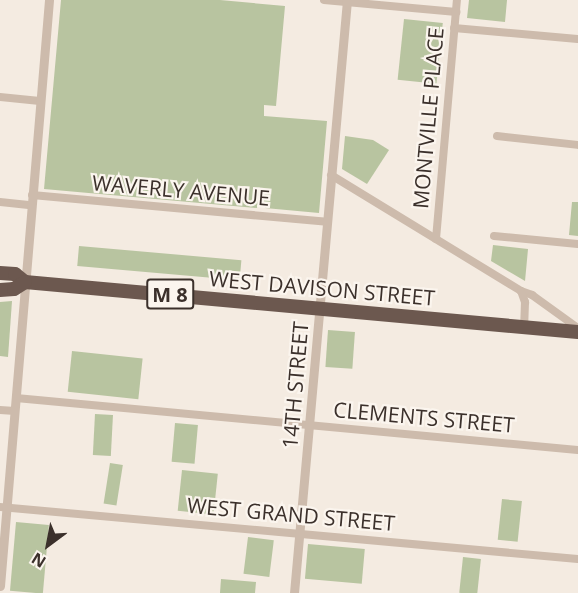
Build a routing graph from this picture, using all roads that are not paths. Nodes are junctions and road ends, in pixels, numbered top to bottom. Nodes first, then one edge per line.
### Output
1 (50, 0) edge
2 (324, 0) edge
3 (457, 0) edge
4 (346, 1) edge
5 (456, 12) junction
6 (454, 28) junction
7 (578, 39) edge
8 (0, 97) edge
9 (40, 101) junction
10 (497, 136) dead end
11 (578, 145) edge
12 (331, 175) junction
13 (32, 200) junction
14 (0, 202) edge
15 (327, 222) junction
16 (494, 236) dead end
17 (436, 239) junction
18 (578, 244) edge
19 (0, 273) edge
20 (25, 282) junction
21 (0, 290) edge
22 (521, 291) junction
23 (320, 309) junction
24 (524, 328) junction
25 (578, 328) edge
26 (578, 332) edge
27 (16, 398) junction
28 (0, 410) edge
29 (15, 411) junction
30 (309, 424) junction
31 (578, 450) edge
32 (3, 506) edge
33 (299, 533) junction
34 (578, 559) edge
35 (0, 586) edge
36 (294, 593) edge

1 - 9 street
2 - 4 street
3 - 5 street, MONTVILLE PLACE
4 - 5 street
4 - 12 street, 14TH STREET
5 - 6 street, MONTVILLE PLACE
6 - 7 street
6 - 17 street, MONTVILLE PLACE
8 - 9 street
9 - 13 street
10 - 11 street
12 - 15 street, 14TH STREET
12 - 17 street
13 - 14 street, WAVERLY AVENUE
13 - 15 street, WAVERLY AVENUE
13 - 20 street
15 - 23 street, 14TH STREET
16 - 18 street
17 - 22 street
19 - 20 highway, M 8
20 - 21 highway, M 8
20 - 23 highway, WEST DAVISON STREET / M 8
20 - 27 street
22 - 24 street
22 - 25 street
23 - 24 highway, WEST DAVISON STREET / M 8
23 - 30 street, 14TH STREET
24 - 26 highway, WEST DAVISON STREET / M 8
27 - 29 street
27 - 30 street, CLEMENTS STREET
28 - 29 street
29 - 32 street
30 - 31 street, CLEMENTS STREET
30 - 33 street, 14TH STREET
32 - 33 street, WEST GRAND STREET
32 - 35 street
33 - 34 street, WEST GRAND STREET
33 - 36 street, 14TH STREET

